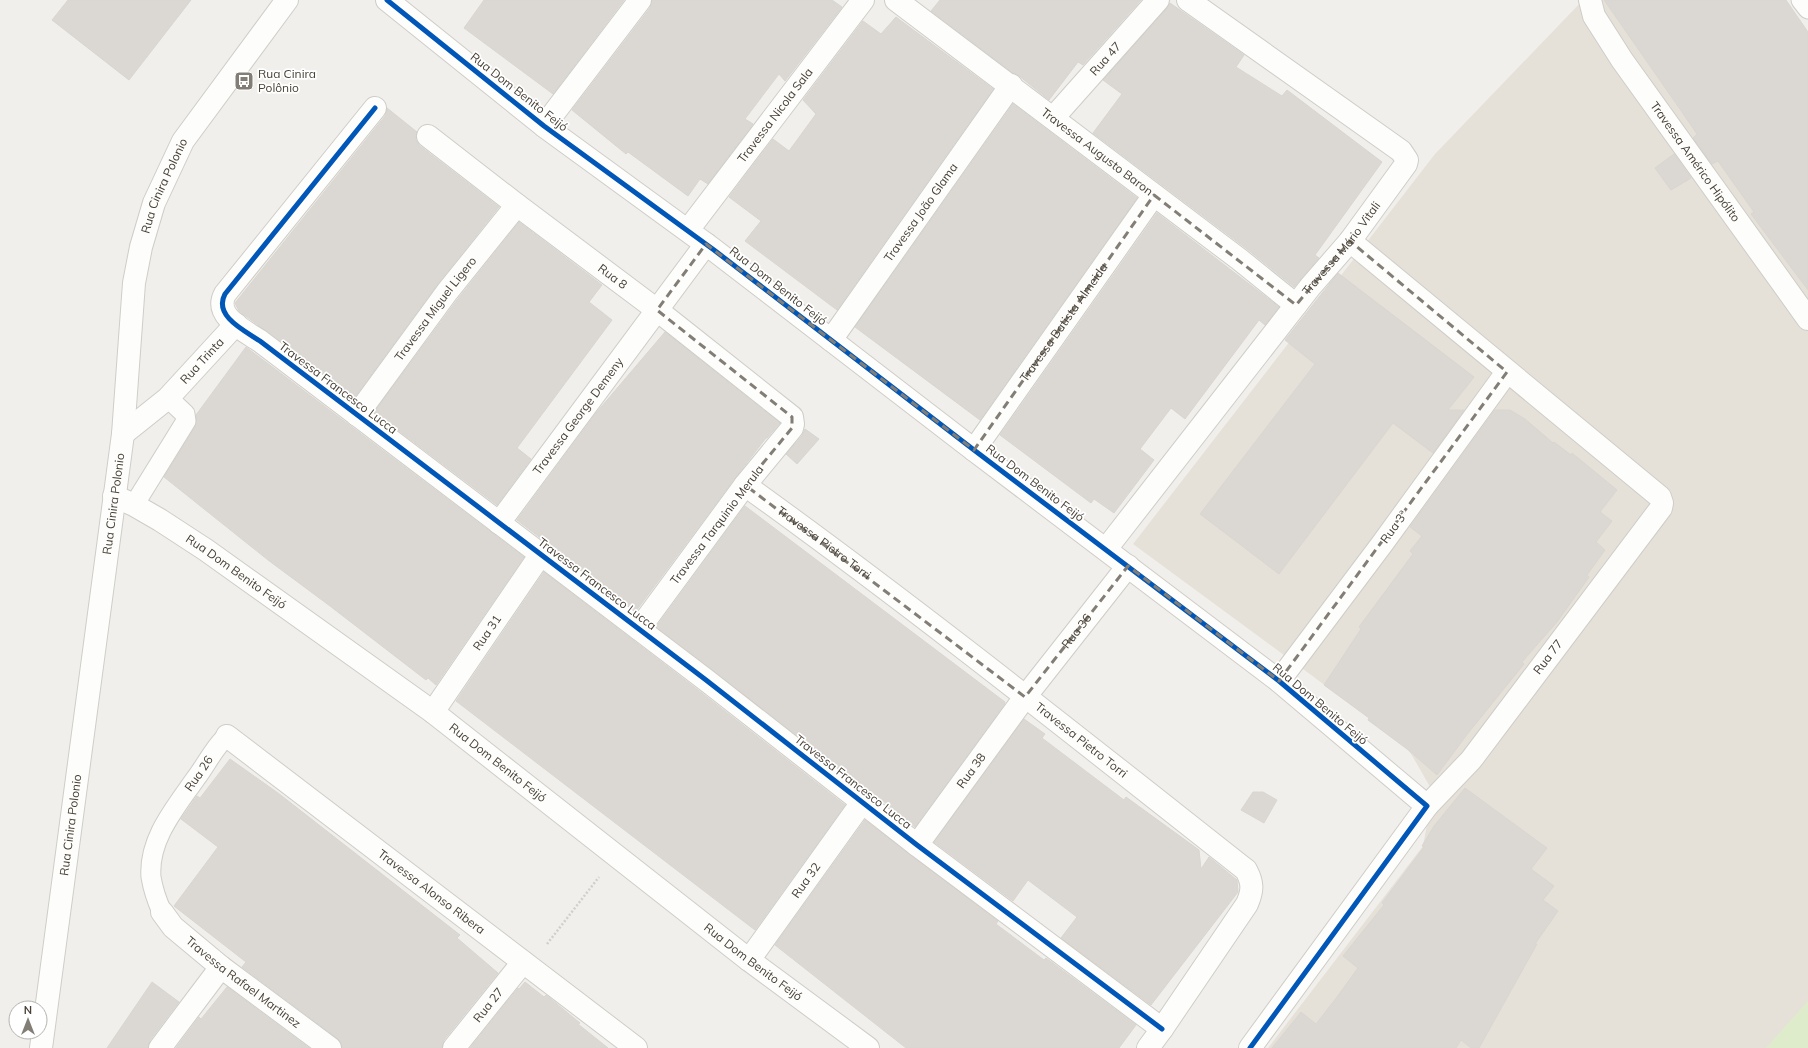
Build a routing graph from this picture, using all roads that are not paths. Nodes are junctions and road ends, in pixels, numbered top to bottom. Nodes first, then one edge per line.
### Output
1 (287, 0) edge
2 (640, 0) edge
3 (863, 0) edge
4 (896, 0) edge
5 (1158, 0) edge
6 (1188, 0) edge
7 (1590, 0) edge
8 (1801, 0) edge
9 (396, 3) edge
10 (1808, 9) edge
11 (1011, 85) junction
12 (375, 108) dead end
13 (1053, 118) junction
14 (544, 126) junction
15 (428, 136) dead end
16 (1154, 194) junction
17 (517, 206) junction
18 (688, 230) junction
19 (1350, 241) junction
20 (706, 244) junction
21 (1296, 305) junction
22 (657, 310) junction
23 (1808, 319) edge
24 (236, 324) junction
25 (831, 340) junction
26 (1507, 372) junction
27 (168, 398) junction
28 (357, 415) junction
29 (793, 421) joint
30 (123, 434) junction
31 (974, 450) junction
32 (745, 485) junction
33 (114, 496) junction
34 (134, 504) junction
35 (499, 522) junction
36 (1106, 549) junction
37 (541, 554) junction
38 (1128, 566) junction
39 (640, 629) junction
40 (1279, 681) junction
41 (1025, 697) junction
42 (433, 712) junction
43 (227, 736) joint
44 (863, 801) junction
45 (1427, 806) junction
46 (917, 845) junction
47 (162, 912) joint
48 (749, 960) junction
49 (526, 964) junction
50 (221, 967) junction
51 (1162, 1030) junction
52 (41, 1048) edge
53 (160, 1048) edge
54 (330, 1048) edge
55 (454, 1048) edge
56 (636, 1048) edge
57 (868, 1048) edge
58 (1148, 1048) edge
59 (1250, 1048) edge

1 - 30 street, Rua Cinira Polonio
2 - 14 street
3 - 18 street, Travessa Nicola Sala
4 - 11 street, Travessa Augusto Baron
5 - 13 street, Rua 47
6 - 19 street, Travessa Mário Vitali
7 - 23 street, Travessa Américo Hipólito
8 - 10 lane
9 - 14 street, Rua Dom Benito Feijó
11 - 13 street, Travessa Augusto Baron
11 - 25 street, Travessa João Glama
12 - 24 street, Travessa Francesco Lucca
13 - 16 street, Travessa Augusto Baron
14 - 18 street, Rua Dom Benito Feijó
15 - 17 street, Rua 8
16 - 21 street, Travessa Augusto Baron
16 - 31 street, Travessa Batista Almeida
17 - 22 street, Rua 8
17 - 28 street, Travessa Miguel Ligero
18 - 20 street, Rua Dom Benito Feijó
19 - 21 street, Travessa Mário Vitali
19 - 26 street
20 - 22 street, Travessa George Demeny
20 - 25 street, Rua Dom Benito Feijó
21 - 36 street, Travessa Mário Vitali
22 - 29 street, Rua 8
22 - 35 street, Travessa George Demeny
24 - 27 street, Rua Trinta
24 - 28 street, Travessa Francesco Lucca
25 - 31 street, Rua Dom Benito Feijó
26 - 40 street, Rua 3ª
26 - 45 street, Rua 77
27 - 30 street, Rua Trinta
27 - 34 lane
28 - 35 street, Travessa Francesco Lucca
29 - 32 street, Travessa Tarquinio Merula
30 - 33 street, Rua Cinira Polonio
31 - 36 street, Rua Dom Benito Feijó
32 - 39 street, Travessa Tarquinio Merula
32 - 41 street, Travessa Pietro Torri
33 - 34 street, Rua Dom Benito Feijó
33 - 52 street, Rua Cinira Polonio
34 - 42 street, Rua Dom Benito Feijó
35 - 37 street, Travessa Francesco Lucca
36 - 38 street, Rua Dom Benito Feijó
37 - 39 street, Travessa Francesco Lucca
37 - 42 street, Rua 31
38 - 40 street, Rua Dom Benito Feijó
38 - 41 street, Rua 36
39 - 44 street, Travessa Francesco Lucca
40 - 45 street, Rua Dom Benito Feijó
41 - 46 street, Rua 38
41 - 51 street, Travessa Pietro Torri
42 - 48 street, Rua Dom Benito Feijó
43 - 47 lane, Rua 26
43 - 49 street, Travessa Alonso Ribera
44 - 46 street, Travessa Francesco Lucca
44 - 48 street, Rua 32
45 - 59 street
46 - 51 street, Travessa Francesco Lucca
47 - 50 street, Travessa Rafael Martinez
48 - 57 street, Rua Dom Benito Feijó
49 - 55 street, Rua 27
49 - 56 street, Travessa Alonso Ribera
50 - 53 street
50 - 54 street, Travessa Rafael Martinez
51 - 58 street, Travessa Pietro Torri

